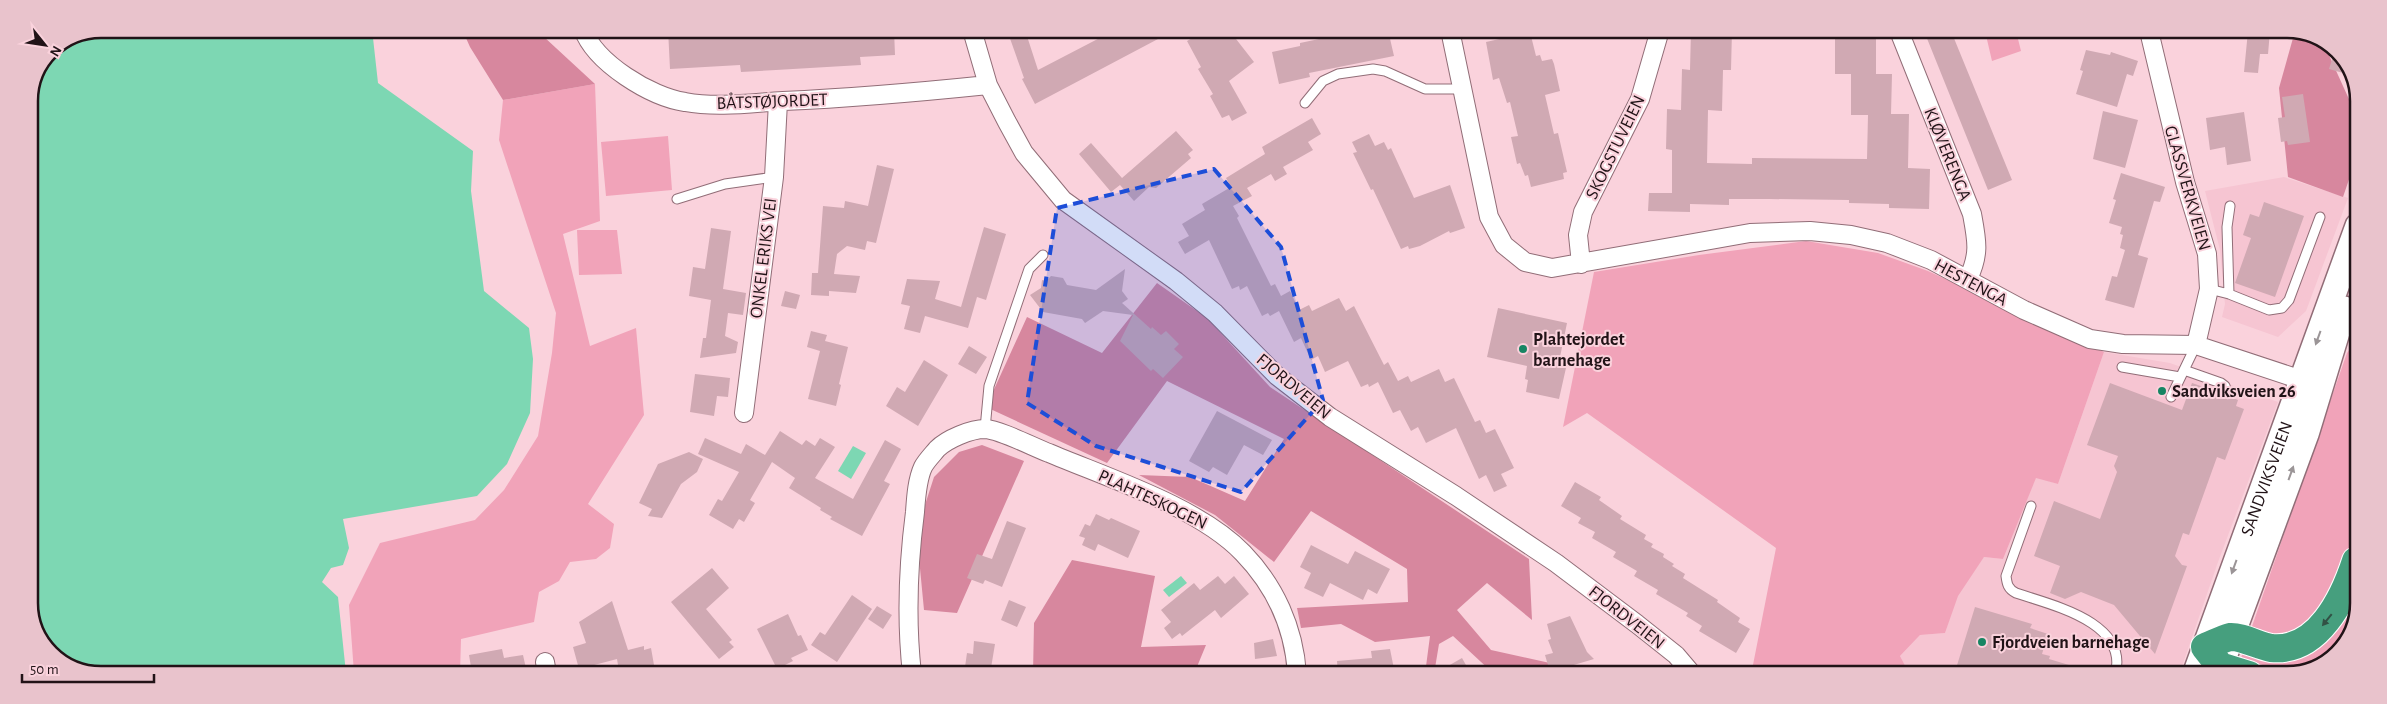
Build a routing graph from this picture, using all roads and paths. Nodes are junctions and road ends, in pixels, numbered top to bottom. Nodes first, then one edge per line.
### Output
1 (588, 38) edge
2 (974, 38) edge
3 (1452, 38) edge
4 (1658, 38) edge
5 (1902, 38) edge
6 (2151, 38) edge
7 (988, 85) junction
8 (1462, 89) junction
9 (778, 102) junction
10 (1305, 103) dead end
11 (774, 177) junction
12 (677, 199) dead end
13 (2230, 206) dead end
14 (2320, 216) dead end
15 (1043, 255) dead end
16 (2349, 256) edge
17 (1581, 264) junction
18 (1968, 279) junction
19 (2349, 282) edge
20 (2209, 289) junction
21 (2229, 294) junction
22 (2196, 345) junction
23 (2122, 367) dead end
24 (2182, 373) junction
25 (2312, 383) junction
26 (2227, 392) dead end
27 (2171, 397) dead end
28 (744, 413) dead end
29 (985, 429) junction
30 (2031, 506) dead end
31 (2350, 578) edge
32 (2231, 637) junction
33 (2214, 663) edge
34 (912, 666) edge
35 (1295, 666) edge
36 (1685, 666) edge
37 (2116, 666) edge

1 - 9 street, BÅTSTØJORDET
2 - 7 street, FJORDVEIEN
3 - 8 street
4 - 17 street, SKOGSTUVEIEN
5 - 18 street, KLØVERENGA
6 - 20 street, GLASSVERKVEIEN
7 - 9 street, BÅTSTØJORDET
7 - 36 street, FJORDVEIEN
8 - 10 lane
8 - 17 street
9 - 11 street, ONKEL ERIKS VEI
11 - 12 lane
11 - 28 street, ONKEL ERIKS VEI
13 - 21 lane
14 - 21 lane
15 - 29 lane
16 -> 25 main road, SANDVIKSVEIEN
17 - 18 street, HESTENGA
18 - 22 street, HESTENGA
19 - 25 main road, SANDVIKSVEIEN
20 - 21 lane
20 - 22 street, GLASSVERKVEIEN
22 - 24 lane
22 - 25 street, HESTENGA
23 - 24 lane
24 - 26 lane
24 - 27 lane
32 -> 25 main road, SANDVIKSVEIEN
25 -> 33 main road, SANDVIKSVEIEN
29 - 34 street
29 - 35 street, PLAHTESKOGEN
30 - 37 lane
31 -> 32 highway
32 - 33 highway

